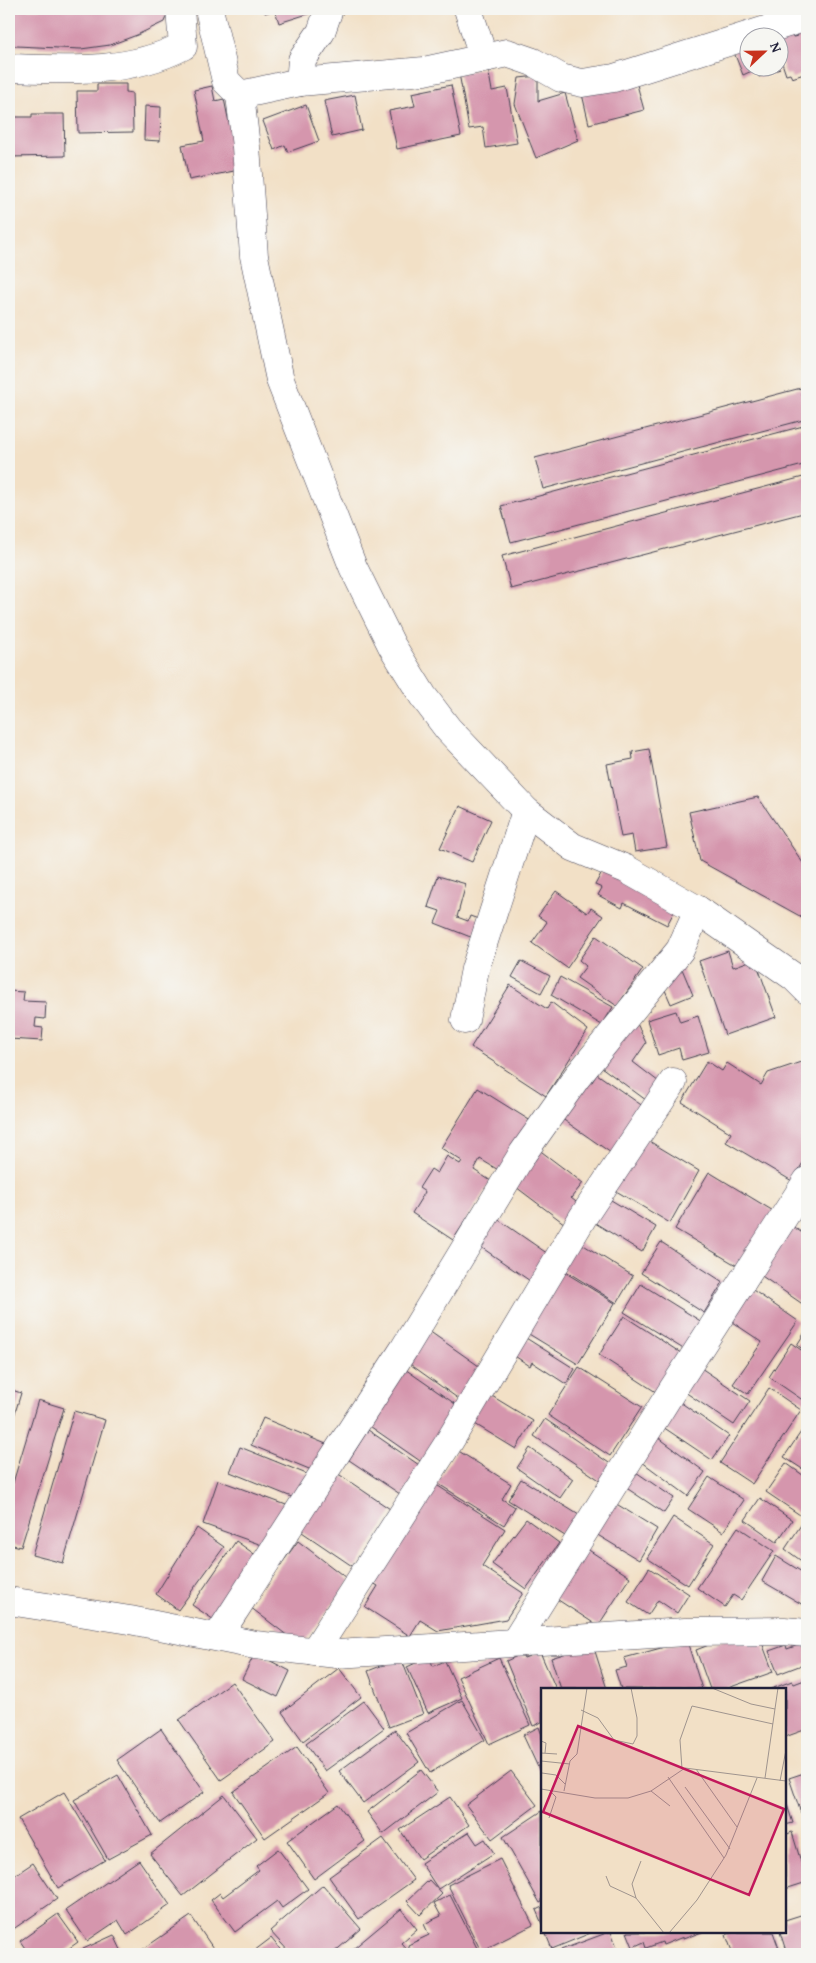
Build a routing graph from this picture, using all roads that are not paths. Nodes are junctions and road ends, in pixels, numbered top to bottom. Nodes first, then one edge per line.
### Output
1 (180, 9) edge
2 (209, 9) edge
3 (329, 9) edge
4 (468, 9) edge
5 (807, 17) edge
6 (484, 59) junction
7 (9, 68) edge
8 (300, 82) junction
9 (240, 95) junction
10 (526, 811) junction
11 (698, 910) junction
12 (807, 990) edge
13 (465, 1020) dead end
14 (673, 1082) dead end
15 (807, 1181) edge
16 (9, 1602) edge
17 (807, 1633) edge
18 (218, 1636) junction
19 (515, 1642) junction
20 (314, 1652) junction

1 - 7 street
2 - 9 street
3 - 8 street
4 - 6 street
5 - 6 street
6 - 8 street
8 - 9 street
9 - 10 street
10 - 11 street
10 - 13 street
11 - 12 street
11 - 18 street
14 - 20 street
15 - 19 street
16 - 18 street
17 - 19 street
18 - 20 street
19 - 20 street

